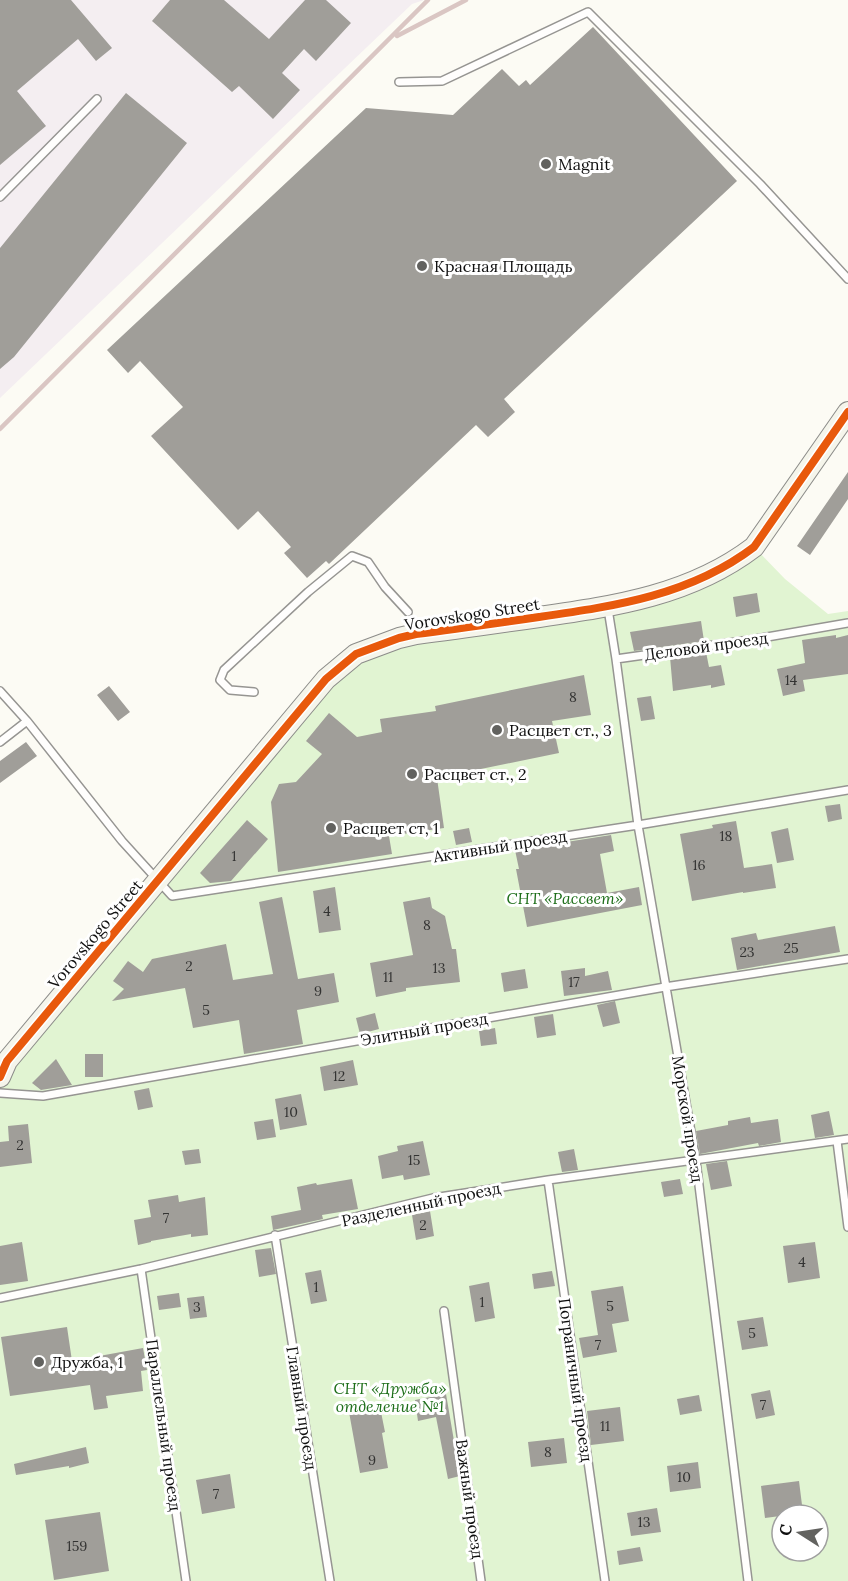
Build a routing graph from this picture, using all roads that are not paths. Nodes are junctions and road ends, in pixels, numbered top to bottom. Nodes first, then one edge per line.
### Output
1 (399, 82) dead end
2 (97, 99) dead end
3 (0, 197) edge
4 (848, 279) edge
5 (848, 412) edge
6 (608, 607) junction
7 (408, 612) dead end
8 (848, 623) edge
9 (616, 658) junction
10 (0, 691) edge
11 (254, 692) dead end
12 (27, 721) junction
13 (0, 742) edge
14 (848, 790) edge
15 (638, 825) junction
16 (158, 880) junction
17 (848, 959) edge
18 (665, 987) junction
19 (0, 1077) edge
20 (0, 1093) edge
21 (848, 1139) edge
22 (837, 1141) junction
23 (696, 1161) junction
24 (548, 1180) junction
25 (848, 1227) edge
26 (275, 1235) junction
27 (141, 1269) junction
28 (0, 1298) edge
29 (444, 1311) dead end
30 (186, 1581) edge
31 (330, 1581) edge
32 (481, 1581) edge
33 (605, 1581) edge
34 (748, 1581) edge

1 - 4 lane
2 - 3 lane
5 - 6 street, Vorovskogo Street
6 - 9 lane
6 - 16 street, Vorovskogo Street
7 - 11 lane
8 - 9 lane, Деловой проезд
9 - 15 lane, Морской проезд
10 - 12 lane
12 - 13 lane
12 - 16 lane
14 - 15 lane, Активный проезд
15 - 16 lane, Активный проезд
15 - 18 lane, Морской проезд
16 - 19 street, Vorovskogo Street
17 - 18 lane, Элитный проезд
18 - 20 lane, Элитный проезд
18 - 23 lane, Морской проезд
21 - 22 lane, Разделенный проезд
22 - 23 lane, Разделенный проезд
22 - 25 lane
23 - 24 lane, Разделенный проезд
23 - 34 lane, Морской проезд
24 - 26 lane, Разделенный проезд
24 - 33 lane, Пограничный проезд
26 - 27 lane, Разделенный проезд
26 - 31 lane, Главный проезд
27 - 28 lane, Разделенный проезд
27 - 30 lane, Параллельный проезд
29 - 32 lane, Важный проезд

